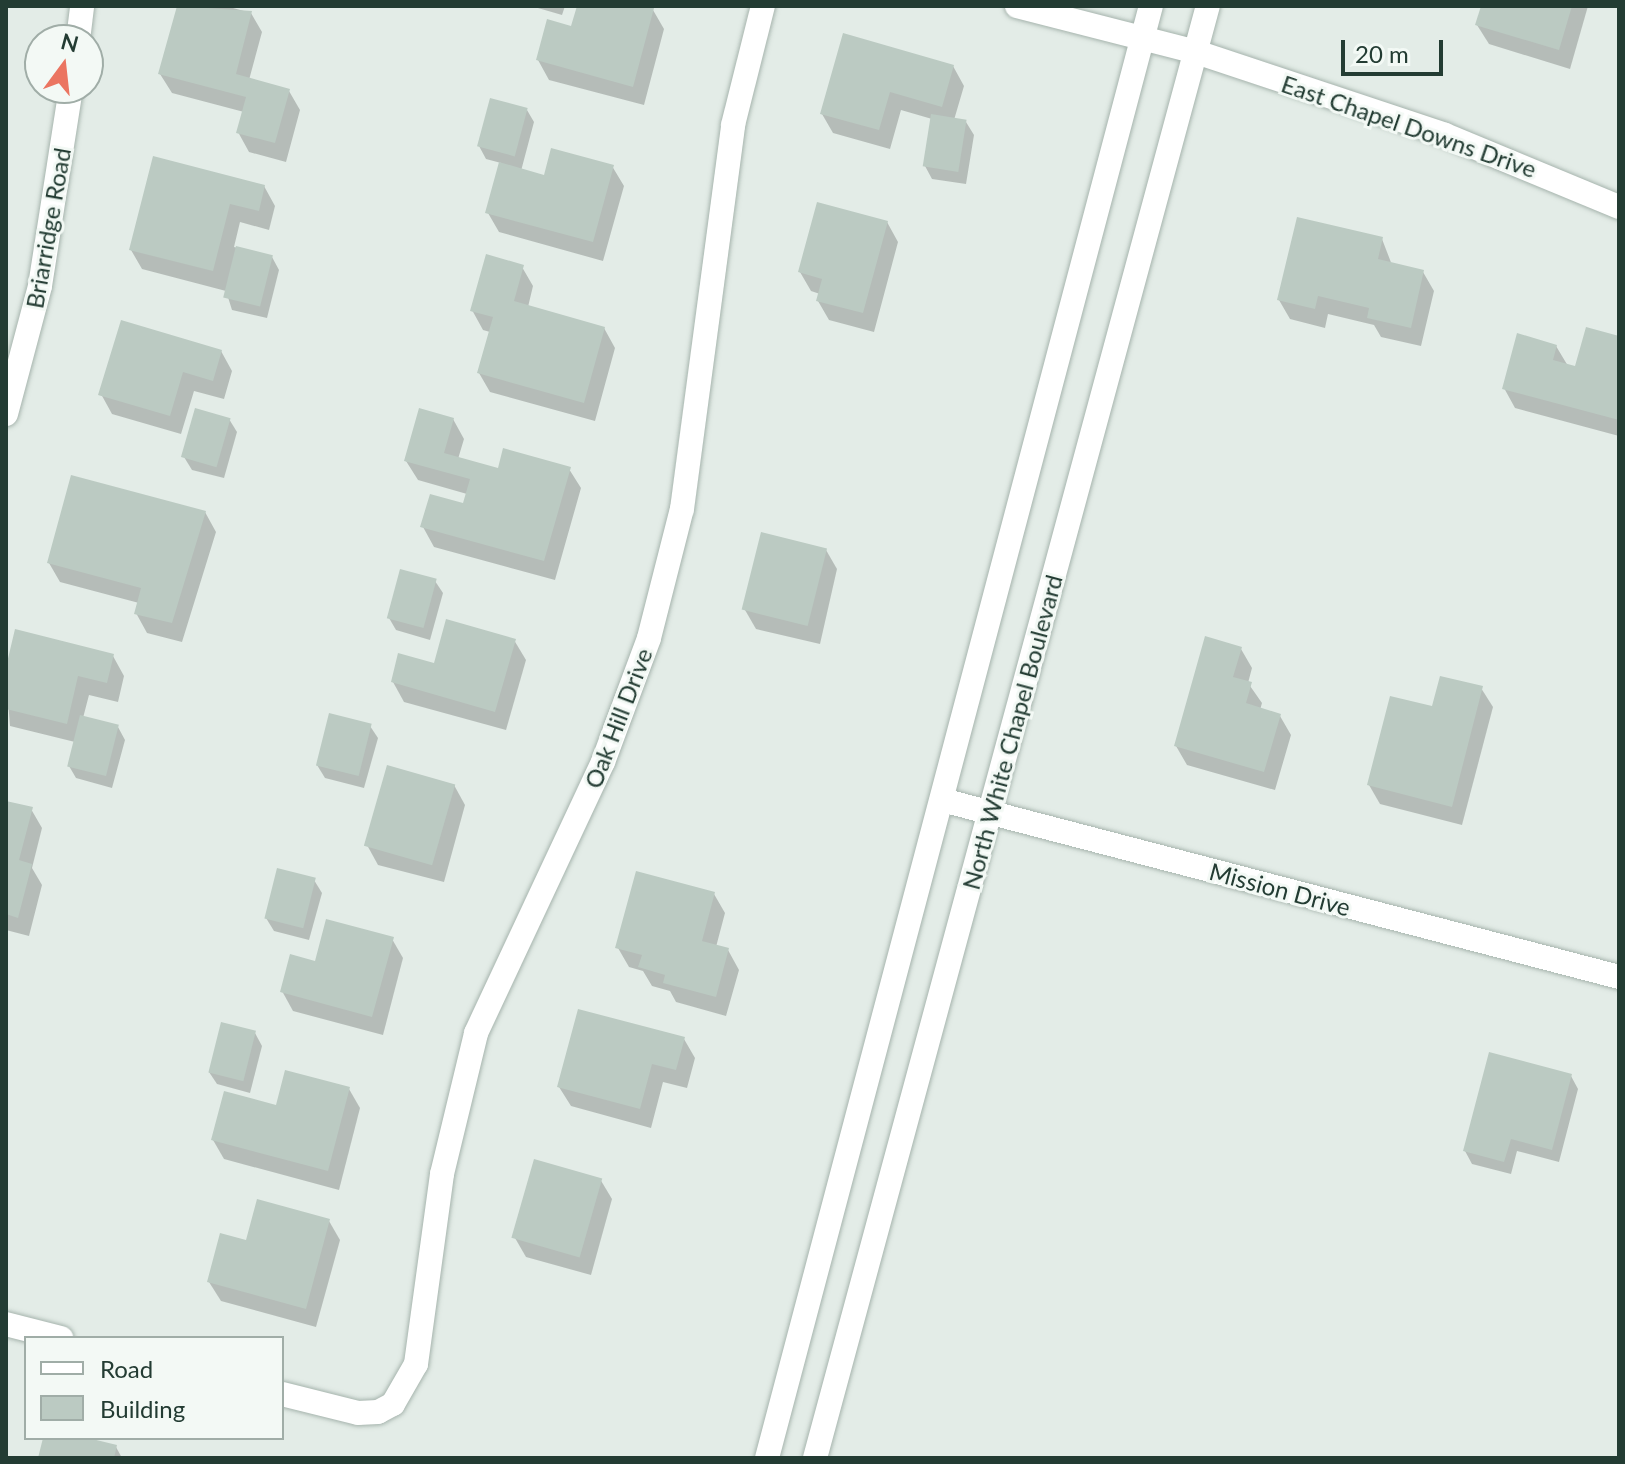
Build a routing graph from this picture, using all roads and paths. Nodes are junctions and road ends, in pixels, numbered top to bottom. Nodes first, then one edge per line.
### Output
1 (763, 6) edge
2 (1017, 6) edge
3 (1151, 6) edge
4 (1208, 6) edge
5 (1142, 39) junction
6 (1196, 52) junction
7 (68, 104) edge
8 (1619, 207) edge
9 (6, 414) edge
10 (942, 800) junction
11 (991, 812) junction
12 (1619, 977) edge
13 (6, 1324) edge
14 (53, 1336) edge
15 (284, 1394) edge
16 (767, 1458) edge
17 (815, 1458) edge

1 - 15 street, Oak Hill Drive
2 - 5 street, East Chapel Downs Drive
3 - 5 street, North White Chapel Boulevard
4 - 6 street, North White Chapel Boulevard
5 - 6 street, East Chapel Downs Drive
5 - 10 street, North White Chapel Boulevard
6 - 8 street, East Chapel Downs Drive
6 - 11 street, North White Chapel Boulevard
7 - 9 street, Briarridge Road
10 - 11 street, Mission Drive
10 - 16 street, North White Chapel Boulevard
11 - 12 street, Mission Drive
11 - 17 street, North White Chapel Boulevard
13 - 14 street

